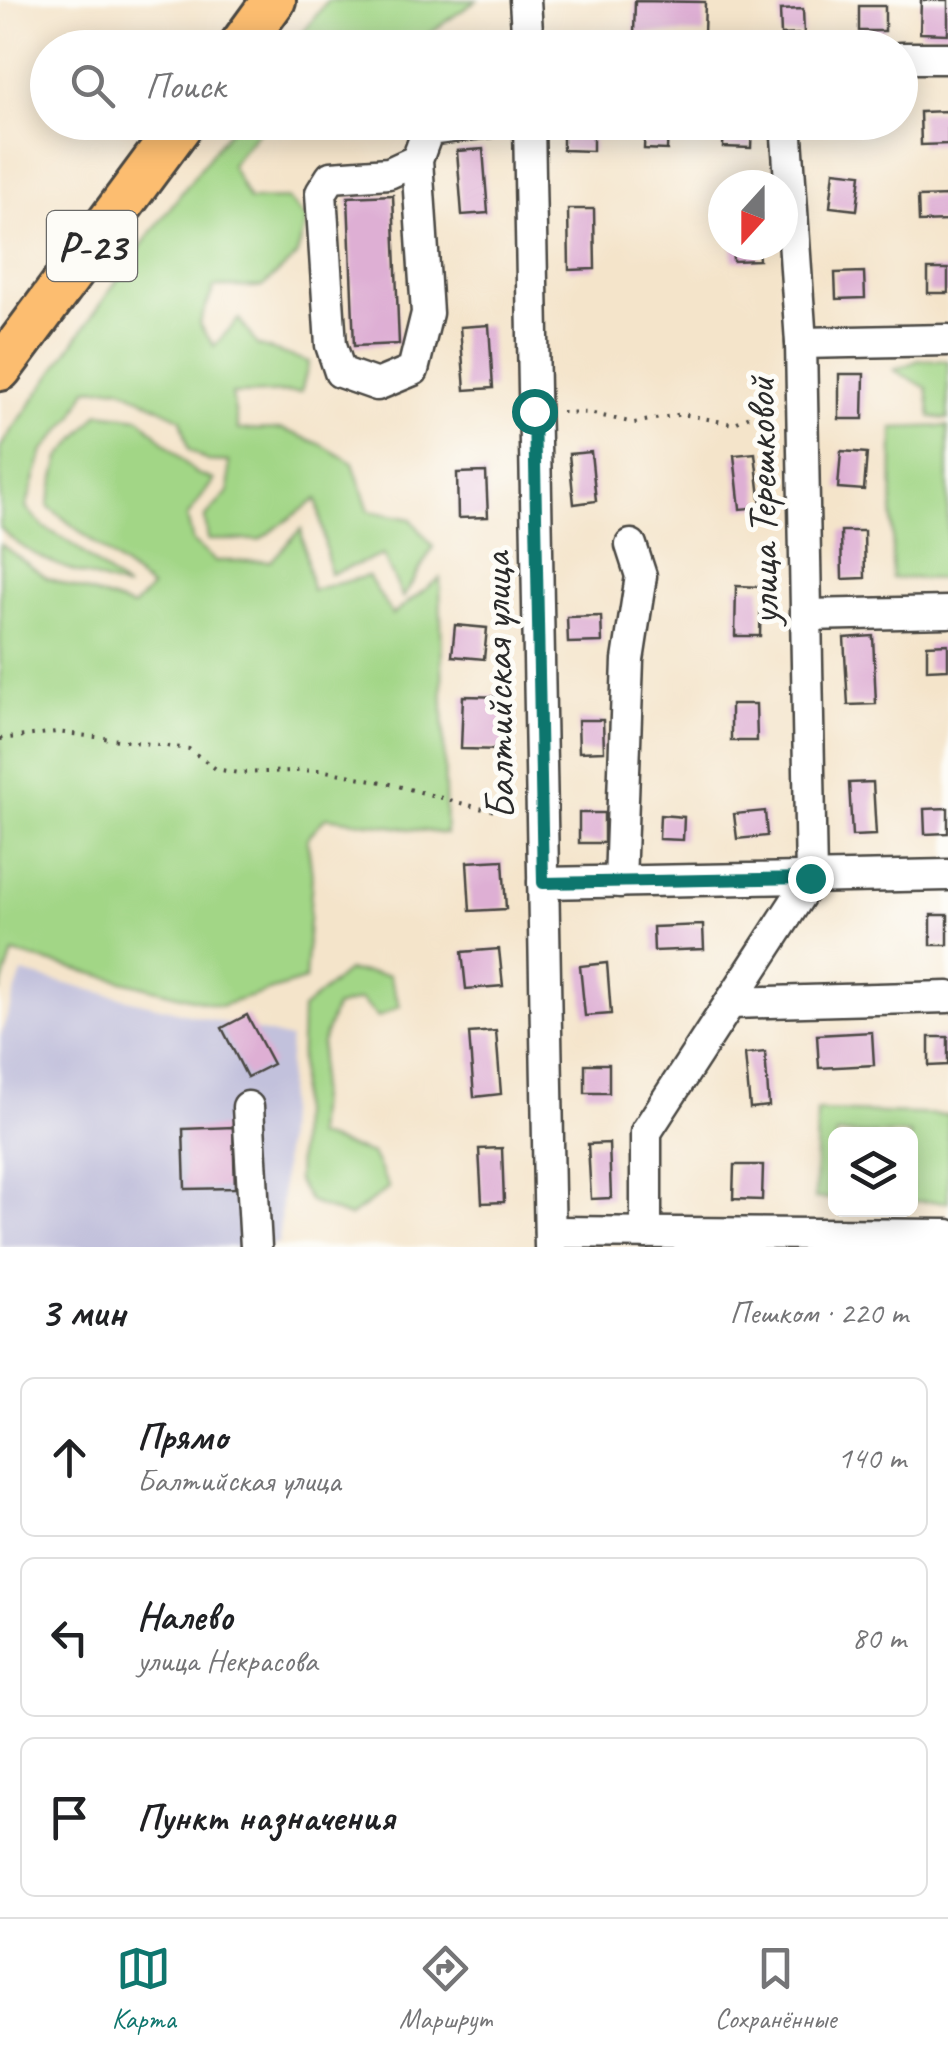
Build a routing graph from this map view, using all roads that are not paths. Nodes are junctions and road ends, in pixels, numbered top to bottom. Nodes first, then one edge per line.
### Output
1 (274, 0) edge
2 (525, 0) edge
3 (252, 30) edge
4 (527, 30) edge
5 (918, 58) edge
6 (948, 58) edge
7 (170, 140) edge
8 (424, 140) edge
9 (529, 140) edge
10 (787, 140) edge
11 (417, 160) junction
12 (948, 340) edge
13 (800, 343) junction
14 (0, 368) edge
15 (632, 545) dead end
16 (948, 612) edge
17 (806, 615) junction
18 (948, 875) edge
19 (810, 878) junction
20 (620, 882) junction
21 (543, 883) junction
22 (948, 997) edge
23 (730, 1002) junction
24 (248, 1107) dead end
25 (646, 1233) junction
26 (948, 1235) edge
27 (550, 1239) edge
28 (256, 1247) edge

1 - 3 highway
2 - 4 street
5 - 6 street
7 - 14 highway, Р-23
8 - 11 street
9 - 21 street, Балтийская улица
10 - 13 street, улица Терешковой
11 - 11 street
12 - 13 street
13 - 17 street, улица Терешковой
15 - 20 street
16 - 17 street
17 - 19 street, улица Терешковой
18 - 19 street
19 - 20 street
19 - 23 street
20 - 21 street
21 - 27 street, Балтийская улица
22 - 23 street
23 - 25 street
24 - 28 street
25 - 26 street
25 - 27 street

